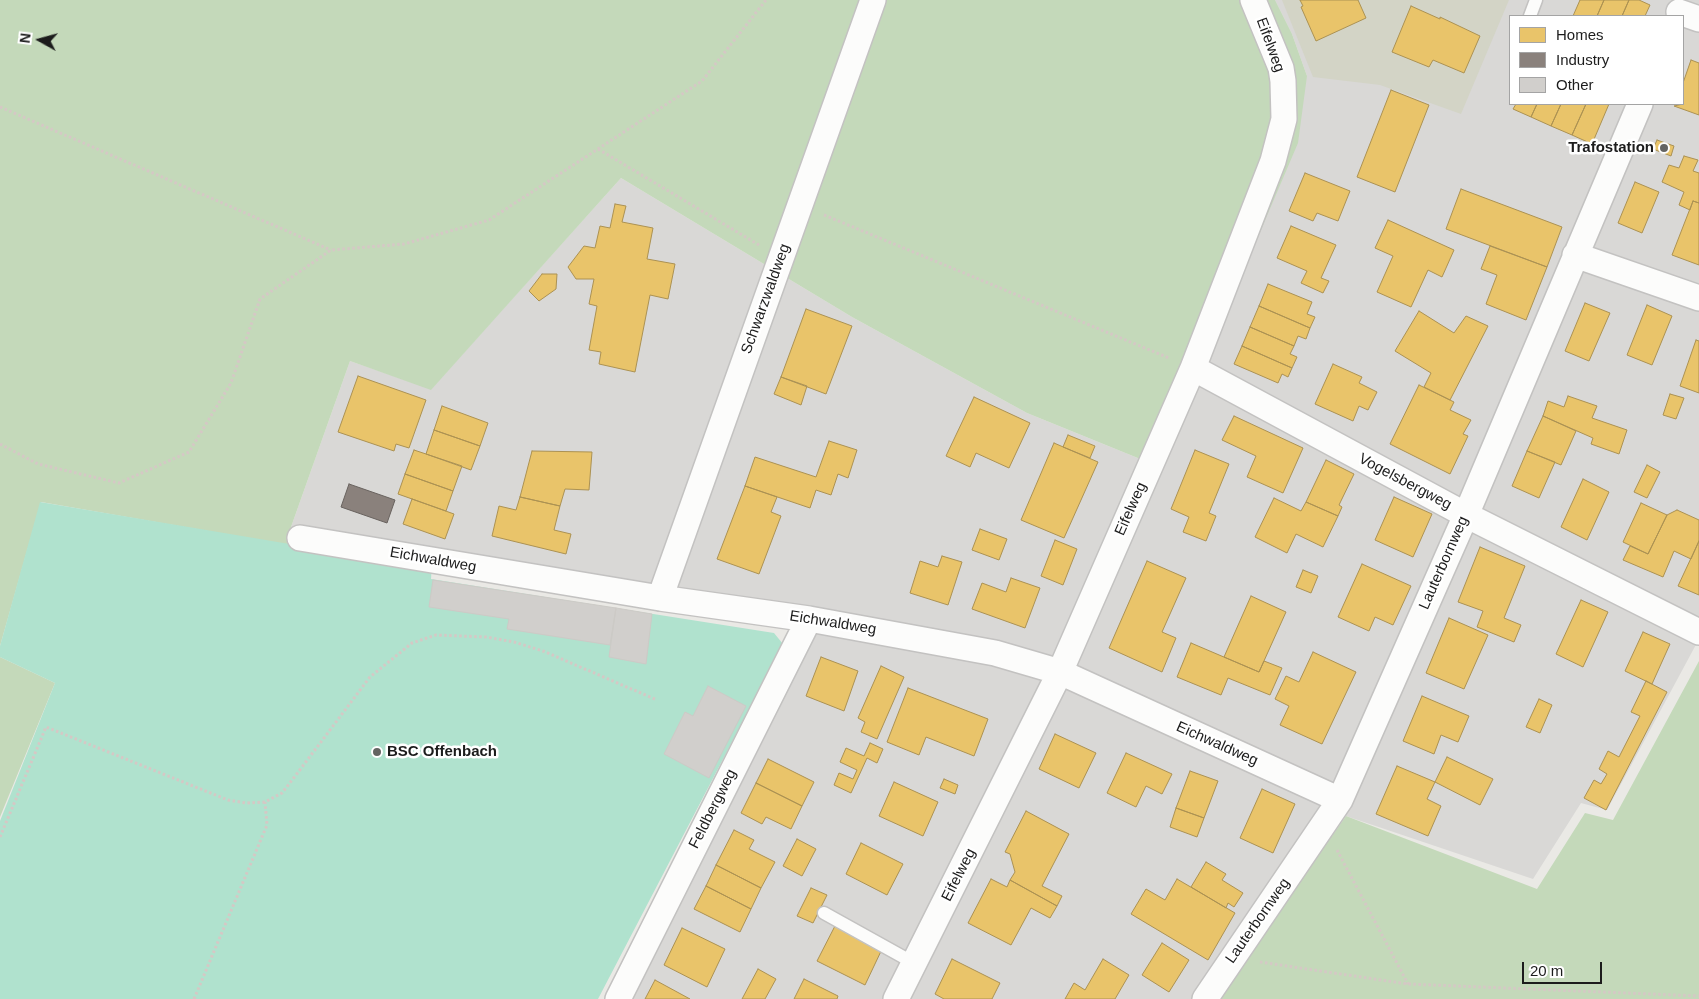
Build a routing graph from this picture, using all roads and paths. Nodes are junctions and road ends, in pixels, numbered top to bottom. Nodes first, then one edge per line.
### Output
1 (766, 0) edge
2 (873, 0) edge
3 (1253, 0) edge
4 (1536, 0) edge
5 (1530, 15) edge
6 (1640, 105) edge
7 (0, 107) edge
8 (598, 149) junction
9 (800, 205) junction
10 (331, 250) junction
11 (1576, 255) junction
12 (781, 258) junction
13 (1699, 298) edge
14 (1193, 368) junction
15 (0, 444) edge
16 (1466, 514) junction
17 (300, 538) dead end
18 (660, 598) junction
19 (809, 619) junction
20 (1699, 632) edge
21 (1060, 672) junction
22 (657, 700) dead end
23 (1340, 800) junction
24 (266, 802) junction
25 (1324, 826) junction
26 (0, 837) edge
27 (824, 913) dead end
28 (1233, 958) junction
29 (914, 963) junction
30 (1408, 984) junction
31 (1699, 996) edge
32 (194, 999) edge
33 (618, 999) edge
34 (896, 999) edge
35 (1205, 999) edge

1 - 8 path
2 - 9 street, Schwarzwaldweg
3 - 14 street, Eifelweg
4 - 5 lane
6 - 11 street, Lauterbornweg
7 - 10 path
8 - 10 path
8 - 12 path
9 - 12 street, Schwarzwaldweg
9 - 14 path
10 - 15 path
11 - 13 street
11 - 16 street, Lauterbornweg
12 - 18 street, Schwarzwaldweg
14 - 16 street, Vogelsbergweg
14 - 21 street, Eifelweg
16 - 20 street, Vogelsbergweg
16 - 23 street, Lauterbornweg
17 - 18 street, Eichwaldweg
18 - 19 street, Eichwaldweg
19 - 21 street, Eichwaldweg
19 - 33 street, Feldbergweg
21 - 23 street, Eichwaldweg
21 - 29 street, Eifelweg
22 - 24 path
23 - 25 street, Lauterbornweg
24 - 26 path
24 - 32 path
25 - 28 street, Lauterbornweg
25 - 30 path
27 - 29 lane
28 - 30 path
28 - 35 street, Lauterbornweg
29 - 34 street, Eifelweg
30 - 31 path

